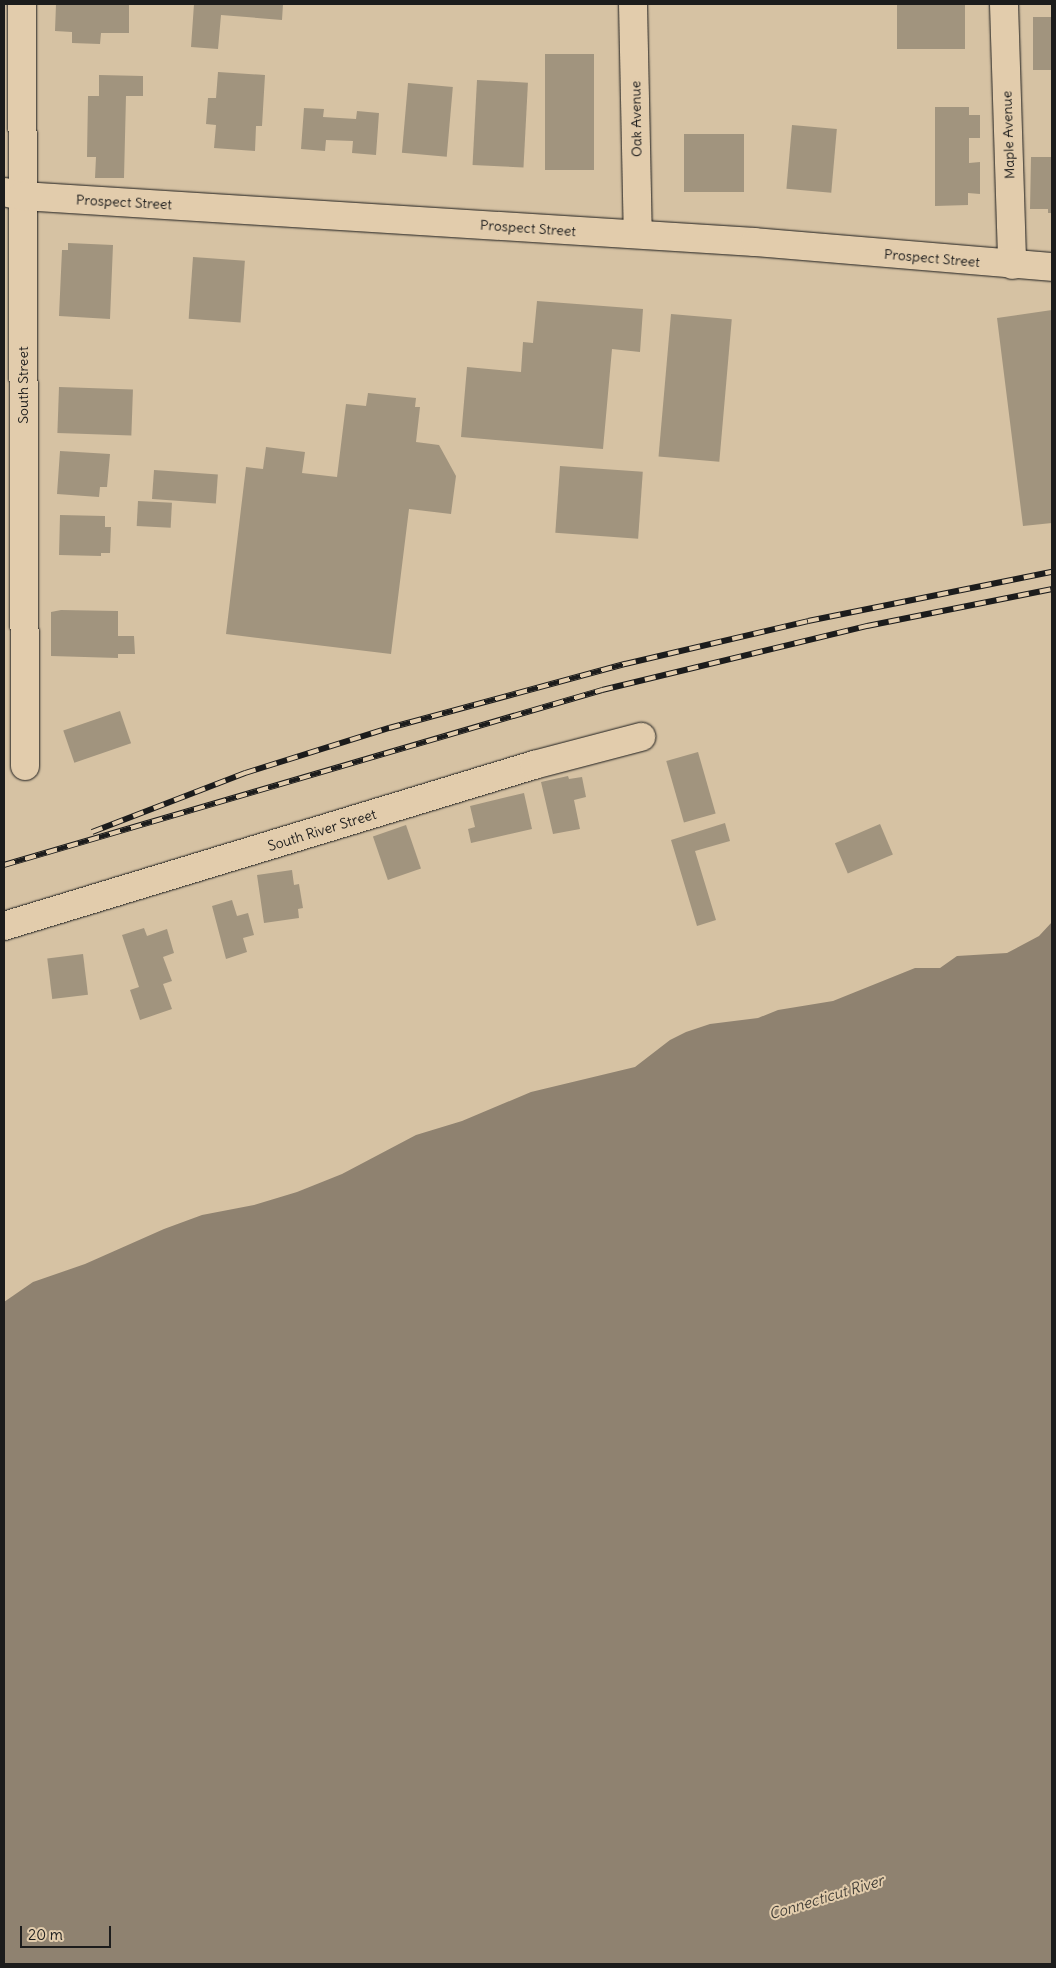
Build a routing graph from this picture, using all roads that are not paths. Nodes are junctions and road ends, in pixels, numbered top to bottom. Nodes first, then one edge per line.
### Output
1 (22, 4) edge
2 (633, 4) edge
3 (1004, 4) edge
4 (13, 194) edge
5 (638, 234) junction
6 (1012, 265) junction
7 (1052, 268) edge
8 (14, 535) edge
9 (641, 737) dead end
10 (25, 766) dead end
11 (4, 926) edge

1 - 4 street, South Street
2 - 5 street, Oak Avenue
3 - 6 street, Maple Avenue
4 - 5 street, Prospect Street
4 - 8 street, South Street
5 - 6 street, Prospect Street
6 - 7 street, Prospect Street
8 - 10 street, South Street
9 - 11 street, South River Street

